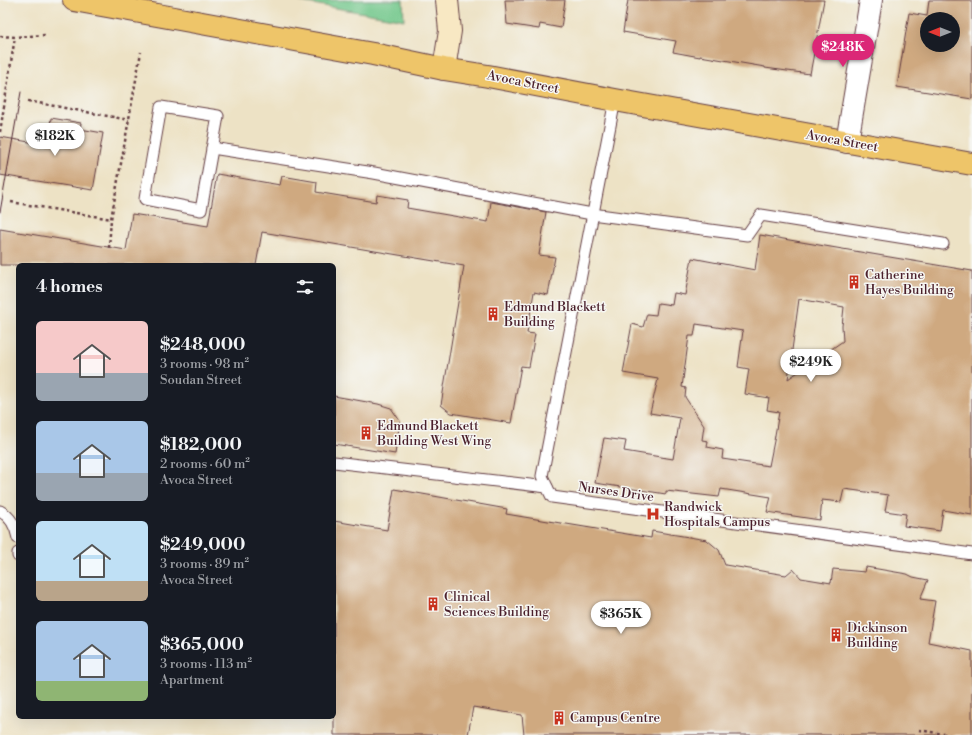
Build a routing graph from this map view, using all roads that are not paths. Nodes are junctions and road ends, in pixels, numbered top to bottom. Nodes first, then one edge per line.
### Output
1 (74, 0) edge
2 (447, 0) edge
3 (871, 0) edge
4 (444, 69) junction
5 (615, 100) junction
6 (846, 142) junction
7 (212, 148) junction
8 (972, 164) edge
9 (592, 214) junction
10 (943, 244) dead end
11 (336, 462) edge
12 (547, 488) junction
13 (0, 511) edge
14 (16, 531) edge
15 (972, 554) edge

1 - 4 main road, Avoca Street
2 - 4 main road
3 - 6 street
4 - 5 main road, Avoca Street
5 - 6 main road, Avoca Street
5 - 9 lane
6 - 8 main road, Avoca Street
7 - 7 lane
7 - 9 lane
9 - 10 lane
9 - 12 lane
11 - 12 lane, Nurses Drive
12 - 15 lane, Nurses Drive
13 - 14 lane

